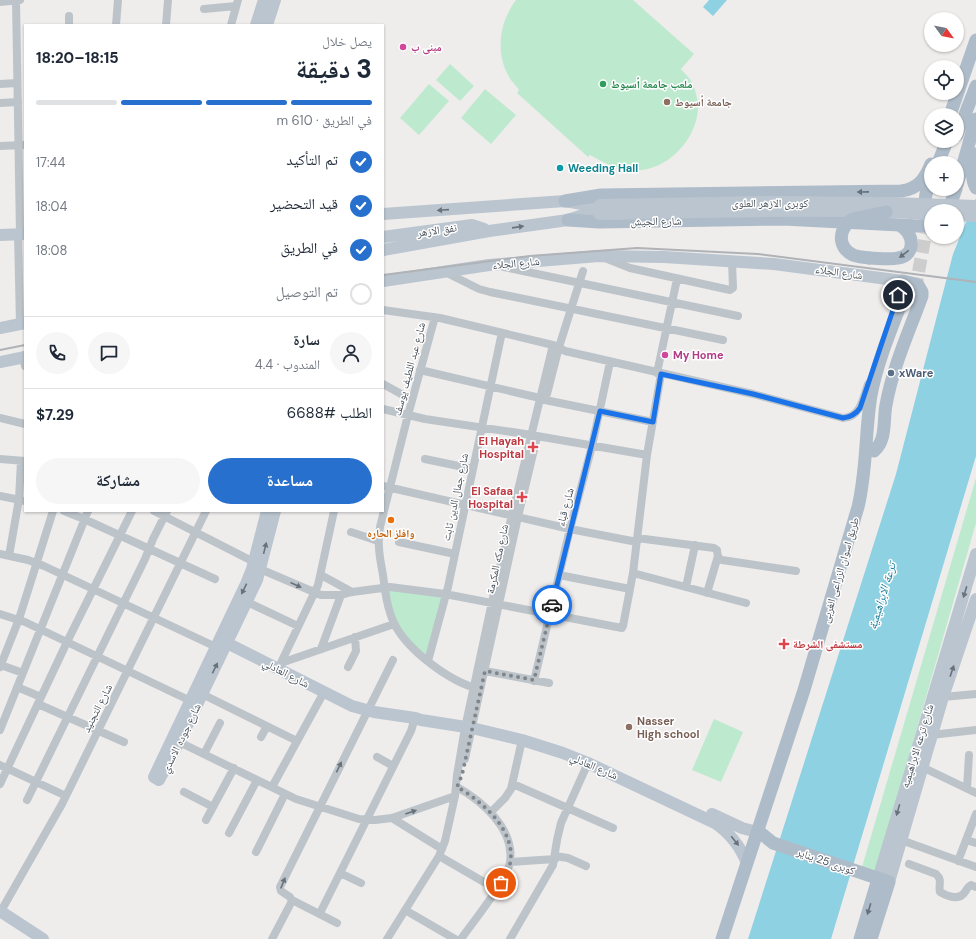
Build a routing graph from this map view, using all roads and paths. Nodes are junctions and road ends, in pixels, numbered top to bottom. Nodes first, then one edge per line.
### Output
1 (16, 0) edge
2 (20, 0) edge
3 (118, 0) edge
4 (168, 0) edge
5 (264, 0) edge
6 (275, 0) edge
7 (1, 1) edge
8 (237, 3) edge
9 (204, 9) dead end
10 (69, 16) dead end
11 (69, 24) edge
12 (116, 24) edge
13 (166, 24) edge
14 (230, 24) edge
15 (262, 24) edge
16 (976, 40) edge
17 (976, 62) edge
18 (17, 83) junction
19 (0, 84) edge
20 (976, 86) edge
21 (18, 102) junction
22 (0, 103) edge
23 (952, 108) edge
24 (960, 108) edge
25 (964, 117) edge
26 (976, 119) edge
27 (0, 146) edge
28 (22, 146) edge
29 (976, 154) edge
30 (964, 161) edge
31 (924, 178) edge
32 (976, 188) edge
33 (890, 191) junction
34 (565, 201) junction
35 (976, 206) edge
36 (485, 208) junction
37 (600, 209) junction
38 (384, 214) edge
39 (964, 215) edge
40 (976, 216) edge
41 (924, 217) edge
42 (568, 220) junction
43 (890, 220) junction
44 (924, 222) edge
45 (384, 230) edge
46 (489, 231) junction
47 (21, 234) edge
48 (0, 235) edge
49 (384, 237) edge
50 (384, 250) edge
51 (599, 256) junction
52 (732, 261) junction
53 (489, 265) junction
54 (583, 270) dead end
55 (443, 271) junction
56 (677, 279) junction
57 (384, 281) edge
58 (579, 283) junction
59 (908, 287) junction
60 (672, 302) junction
61 (571, 309) junction
62 (384, 310) edge
63 (384, 315) edge
64 (738, 316) dead end
65 (434, 319) junction
66 (23, 324) edge
67 (666, 327) junction
68 (0, 328) edge
69 (501, 337) junction
70 (723, 340) dead end
71 (557, 349) junction
72 (24, 360) edge
73 (0, 362) edge
74 (610, 362) junction
75 (420, 370) junction
76 (659, 373) junction
77 (384, 385) edge
78 (490, 386) junction
79 (543, 399) junction
80 (412, 400) junction
81 (384, 409) edge
82 (600, 411) junction
83 (408, 415) junction
84 (0, 418) edge
85 (653, 422) junction
86 (24, 424) edge
87 (481, 427) junction
88 (534, 436) junction
89 (592, 446) junction
90 (647, 455) junction
91 (0, 459) edge
92 (424, 459) dead end
93 (23, 461) edge
94 (473, 469) junction
95 (387, 487) edge
96 (0, 496) edge
97 (22, 500) edge
98 (384, 504) edge
99 (465, 504) junction
100 (53, 512) edge
101 (66, 512) edge
102 (88, 512) edge
103 (132, 512) edge
104 (206, 512) edge
105 (267, 512) edge
106 (274, 512) edge
107 (334, 512) edge
108 (383, 512) edge
109 (165, 514) edge
110 (515, 516) junction
111 (84, 519) junction
112 (570, 529) junction
113 (196, 532) junction
114 (351, 532) dead end
115 (121, 536) junction
116 (637, 540) junction
117 (378, 541) junction
118 (399, 542) dead end
119 (695, 545) junction
120 (149, 549) junction
121 (0, 554) edge
122 (455, 554) junction
123 (976, 554) edge
124 (9, 556) junction
125 (718, 556) junction
126 (37, 563) junction
127 (181, 564) junction
128 (257, 566) junction
129 (796, 571) dead end
130 (633, 573) junction
131 (62, 574) junction
132 (321, 575) junction
133 (559, 575) junction
134 (215, 579) dead end
135 (385, 587) junction
136 (686, 587) junction
137 (93, 589) junction
138 (630, 589) junction
139 (352, 592) junction
140 (314, 593) junction
141 (707, 593) junction
142 (445, 594) junction
143 (341, 595) junction
144 (976, 599) edge
145 (247, 602) junction
146 (124, 603) junction
147 (496, 603) junction
148 (746, 603) dead end
149 (0, 614) edge
150 (549, 614) junction
151 (154, 617) junction
152 (19, 619) junction
153 (394, 624) junction
154 (298, 626) junction
155 (40, 629) junction
156 (355, 638) junction
157 (67, 642) junction
158 (222, 645) junction
159 (321, 649) junction
160 (97, 656) junction
161 (393, 660) dead end
162 (428, 661) junction
163 (0, 666) edge
164 (280, 666) junction
165 (348, 667) dead end
166 (128, 671) junction
167 (485, 671) junction
168 (23, 673) junction
169 (534, 680) junction
170 (549, 683) dead end
171 (17, 687) junction
172 (477, 689) junction
173 (324, 692) junction
174 (976, 694) edge
175 (942, 697) junction
176 (39, 700) junction
177 (197, 700) junction
178 (367, 710) junction
179 (67, 717) junction
180 (415, 718) junction
181 (220, 723) dead end
182 (469, 724) junction
183 (266, 726) junction
184 (0, 730) edge
185 (976, 730) edge
186 (98, 731) junction
187 (931, 735) junction
188 (261, 737) dead end
189 (176, 740) joint
190 (297, 740) junction
191 (522, 740) junction
192 (124, 742) dead end
193 (204, 754) junction
194 (969, 755) dead end
195 (377, 757) dead end
196 (588, 763) junction
197 (393, 766) junction
198 (4, 767) edge
199 (922, 767) junction
200 (234, 768) junction
201 (972, 773) edge
202 (779, 775) junction
203 (257, 780) junction
204 (36, 782) junction
205 (0, 784) edge
206 (513, 784) junction
207 (457, 786) junction
208 (272, 787) junction
209 (967, 788) junction
210 (184, 792) dead end
211 (908, 793) junction
212 (976, 793) edge
213 (285, 794) junction
214 (66, 796) junction
215 (455, 796) junction
216 (27, 800) dead end
217 (213, 807) junction
218 (320, 807) junction
219 (567, 808) junction
220 (491, 812) junction
221 (392, 818) junction
222 (975, 818) edge
223 (206, 820) dead end
224 (366, 820) junction
225 (613, 828) dead end
226 (229, 833) dead end
227 (760, 833) junction
228 (901, 840) junction
229 (966, 840) junction
230 (773, 843) junction
231 (976, 843) edge
232 (758, 847) junction
233 (256, 852) dead end
234 (440, 852) junction
235 (555, 857) junction
236 (510, 862) junction
237 (747, 862) junction
238 (960, 862) junction
239 (909, 864) dead end
240 (586, 866) dead end
241 (976, 867) edge
242 (960, 871) dead end
243 (340, 873) junction
244 (878, 879) junction
245 (361, 883) dead end
246 (976, 887) edge
247 (496, 889) junction
248 (292, 900) junction
249 (405, 910) junction
250 (320, 913) junction
251 (0, 914) edge
252 (337, 923) dead end
253 (30, 939) edge
254 (43, 939) edge
255 (272, 939) edge
256 (387, 939) edge
257 (455, 939) edge
258 (461, 939) edge
259 (510, 939) edge
260 (722, 939) edge
261 (728, 939) edge
262 (860, 939) edge
263 (871, 939) edge

1 - 2 street
1 - 7 street
1 - 18 street
3 - 12 street
4 - 13 street
5 - 15 main road
6 - 15 main road
8 - 9 street
8 - 14 street
10 - 11 street
16 - 23 main road
17 - 24 main road
18 - 19 street
18 - 21 street
20 - 25 main road
21 - 22 street
21 - 28 street
26 - 30 main road
27 - 28 street
28 - 47 street
29 - 32 main road
31 - 33 main road
33 -> 34 main road
33 - 43 main road
34 - 36 main road
34 - 37 main road, كوبرى الازهر العلوى
35 - 37 main road, كوبرى الازهر العلوى, bridge
36 -> 38 main road
36 - 45 main road, نفق الازهر
37 - 42 main road, كوبرى الازهر العلوى
37 - 43 main road, كوبرى الازهر العلوى, bridge
39 - 40 main road
41 - 43 main road, كوبرى الازهر العلوى, bridge
42 - 43 main road, شارع الجيش
46 -> 42 main road, شارع الجيش
43 -> 43 main road, bridge
43 - 44 main road, شارع الجيش
46 - 49 main road, نفق الازهر
46 - 50 main road, شارع الجيش
47 - 48 main road
47 - 66 street
51 - 52 main road, شارع الجلاء
51 - 53 main road, شارع الجلاء
51 - 56 street
52 - 56 street
52 - 59 main road, شارع الجلاء
53 - 55 main road, شارع الجلاء
53 - 58 street
54 - 58 street, شارع مكه المكرمة
55 - 57 main road, شارع الجلاء
55 - 61 street
56 - 60 street
58 - 60 street
58 - 61 street, شارع مكه المكرمة
59 - 76 street
59 - 202 main road, طريق اسوان الزراعى الغربى
59 - 202 main road, طريق اسوان الزراعى الغربى
60 - 64 street
60 - 67 street
61 - 67 street
61 - 71 street, شارع مكه المكرمة
62 - 65 street
63 - 65 street
65 - 69 street
65 - 71 street
65 - 75 street, شارع عبد اللطيف يوسف
66 - 68 main road
67 - 70 street
67 - 76 street
69 - 71 street
69 - 78 street, شارع جمال الدين ثابت
71 - 74 street
71 - 79 street, شارع مكه المكرمة
72 - 73 main road
74 - 76 street
74 - 82 street, شارع قباء
75 - 78 street
75 - 80 street, شارع عبد اللطيف يوسف
76 - 85 street
77 - 80 street
78 - 79 street
78 - 87 street, شارع جمال الدين ثابت
79 - 82 street
79 - 88 street, شارع مكه المكرمة
80 - 83 street, شارع عبد اللطيف يوسف
81 - 83 street
82 - 85 street
82 - 89 street, شارع قباء
83 - 87 street
83 - 95 street, شارع عبد اللطيف يوسف
84 - 86 street
85 - 90 street
87 - 88 street
87 - 94 street, شارع جمال الدين ثابت
88 - 89 street
88 - 110 street, شارع مكه المكرمة
89 - 90 street
89 - 112 street, شارع قباء
90 - 116 street
91 - 93 street
92 - 94 street
93 - 97 street
94 - 99 street, شارع جمال الدين ثابت
95 - 98 street, شارع عبد اللطيف يوسف
95 - 99 street
96 - 97 street
97 - 124 street
99 - 110 street
99 - 122 street, شارع جمال الدين ثابت
100 - 126 street
101 - 111 street
102 - 111 street
103 - 115 street
104 - 113 street, شارع التجنيد
105 - 128 main road, شارع جوده الاسدي
128 -> 106 main road, شارع جوده الاسدي
107 - 132 street
108 - 117 street, شارع عبد اللطيف يوسف
109 - 113 street
109 - 120 street
110 - 112 street
110 - 147 street, شارع مكه المكرمة
111 - 115 street
111 - 131 street
112 - 116 street
112 - 133 street, شارع قباء
113 - 127 street, شارع التجنيد
113 - 128 street
114 - 117 street
115 - 120 street
115 - 137 street
116 - 119 street
116 - 130 street
117 - 135 street, شارع عبد اللطيف يوسف
118 - 122 street
119 - 125 street
119 - 136 street
120 - 127 street
120 - 146 street
121 - 124 street
122 - 142 street, شارع جمال الدين ثابت
123 -> 211 main road, شارع ترعه الابراهيميه
124 - 126 street
125 - 129 street
125 - 141 street
126 - 131 street
126 - 152 street
127 - 134 street
127 - 151 street, شارع التجنيد
128 -> 140 street
128 - 145 main road, شارع جوده الاسدي
128 -> 158 main road, شارع جوده الاسدي
130 - 136 street
130 - 138 street
131 - 137 street
131 - 155 street
132 - 139 street
132 - 140 street
133 - 138 street
133 - 150 street, شارع قباء
135 - 139 street
135 - 142 street
135 - 153 street, شارع عبد اللطيف يوسف
136 - 141 street
137 - 146 street
137 - 157 street
138 - 150 street
139 - 143 street
140 - 143 street
140 - 154 street
141 - 148 street
142 - 147 street
142 - 162 street, شارع جمال الدين ثابت
143 - 159 street
175 -> 144 main road, شارع ترعه الابراهيميه
145 - 154 street
145 - 158 main road, شارع جوده الاسدي
146 - 151 street
146 - 160 street
147 - 150 street
147 - 167 street, شارع مكه المكرمة
147 - 172 street, شارع مكه المكرمة
149 - 152 street
150 - 169 street, شارع قباء
151 - 158 street
151 - 166 street, شارع التجنيد
152 - 155 street
152 - 163 street
153 - 156 street
153 - 162 street, شارع عبد اللطيف يوسف
154 - 164 street
155 - 157 street
155 - 168 street
156 - 159 street
156 - 165 street
157 - 160 street
157 - 176 street
158 - 164 main road, شارع العادلي
158 - 177 main road, شارع جوده الاسدي
159 - 164 street
160 - 166 street
160 - 179 street
161 - 178 street
162 - 172 street, شارع عبد اللطيف يوسف
163 - 168 street
164 - 173 main road, شارع العادلي
166 - 177 street
166 - 186 street, شارع التجنيد
167 - 169 street
167 - 172 street, شارع مكه المكرمة
168 - 171 street
169 - 170 street
171 - 176 street
171 - 184 street
172 - 182 street, شارع مكه المكرمة
173 - 178 main road, شارع العادلي
173 - 190 street
174 - 175 street
175 - 187 main road, شارع ترعه الابراهيميه
176 - 179 street
176 - 198 street
177 - 183 street
177 - 189 main road, شارع جوده الاسدي
178 - 180 main road, شارع العادلي
218 -> 178 street
179 - 186 street
179 - 204 street
180 - 182 main road, شارع العادلي
180 - 197 street
181 - 193 street
182 - 191 main road, شارع العادلي
182 - 207 street, شارع مكه المكرمة
182 - 227 main road, شارع العادلي
183 - 188 street
183 - 190 street
185 - 187 street
186 - 192 street
186 - 214 street, شارع التجنيد
187 - 199 main road, شارع ترعه الابراهيميه
189 - 193 street
190 - 208 street
191 - 196 main road, شارع العادلي
191 - 206 street
193 - 200 street
194 - 201 street
195 - 197 street
196 - 219 street
196 -> 237 main road, شارع العادلي
197 - 224 street
198 - 204 street
198 - 205 street
199 - 209 street
199 - 211 main road, شارع ترعه الابراهيميه
200 - 203 street
200 - 217 street
201 - 209 street
202 - 227 main road, طريق اسوان الزراعى الغربى
203 - 208 street
203 - 226 street
204 - 214 street
204 - 216 street
206 - 219 street
206 - 220 street
207 - 215 street, شارع مكه المكرمة
207 - 220 street
208 - 213 street
209 - 212 street
210 - 217 street
211 - 228 main road, شارع ترعه الابراهيميه
211 -> 244 main road, شارع ترعه الابراهيميه
213 - 218 street
213 - 233 street
214 - 251 street, شارع التجنيد
221 -> 215 street
215 - 234 street, شارع مكه المكرمة
217 - 223 street
218 - 224 street
248 -> 218 street
219 - 225 street
219 - 235 street
220 - 236 street
221 - 224 street
221 - 234 street
222 - 229 street
224 - 243 street
227 - 230 main road, كوبرى 25 يناير
227 - 232 main road, طريق اسوان الزراعى الغربى
227 - 237 main road, طريق اسوان الزراعى الغربى
228 - 238 street
228 - 244 main road, شارع ترعه الابراهيميه
229 - 231 street
229 - 238 street
230 - 232 main road
230 - 244 main road, كوبرى 25 يناير
232 - 261 main road, طريق اسوان الزراعى الغربى
234 - 247 street
234 - 249 street, شارع مكه المكرمة
235 - 236 street
235 - 240 street
235 - 259 street
236 - 247 street
237 - 260 main road, طريق اسوان الزراعى الغربى
238 - 241 street
238 - 242 street
239 - 246 street
243 - 245 street
243 - 250 street
244 -> 262 main road, شارع ترعه الابراهيميه
244 - 263 main road, شارع ترعه الابراهيميه
247 - 258 street
248 - 250 street
248 - 255 street
249 - 256 street, شارع مكه المكرمة
249 - 257 street
250 - 252 street
251 - 253 main road
251 - 254 main road

